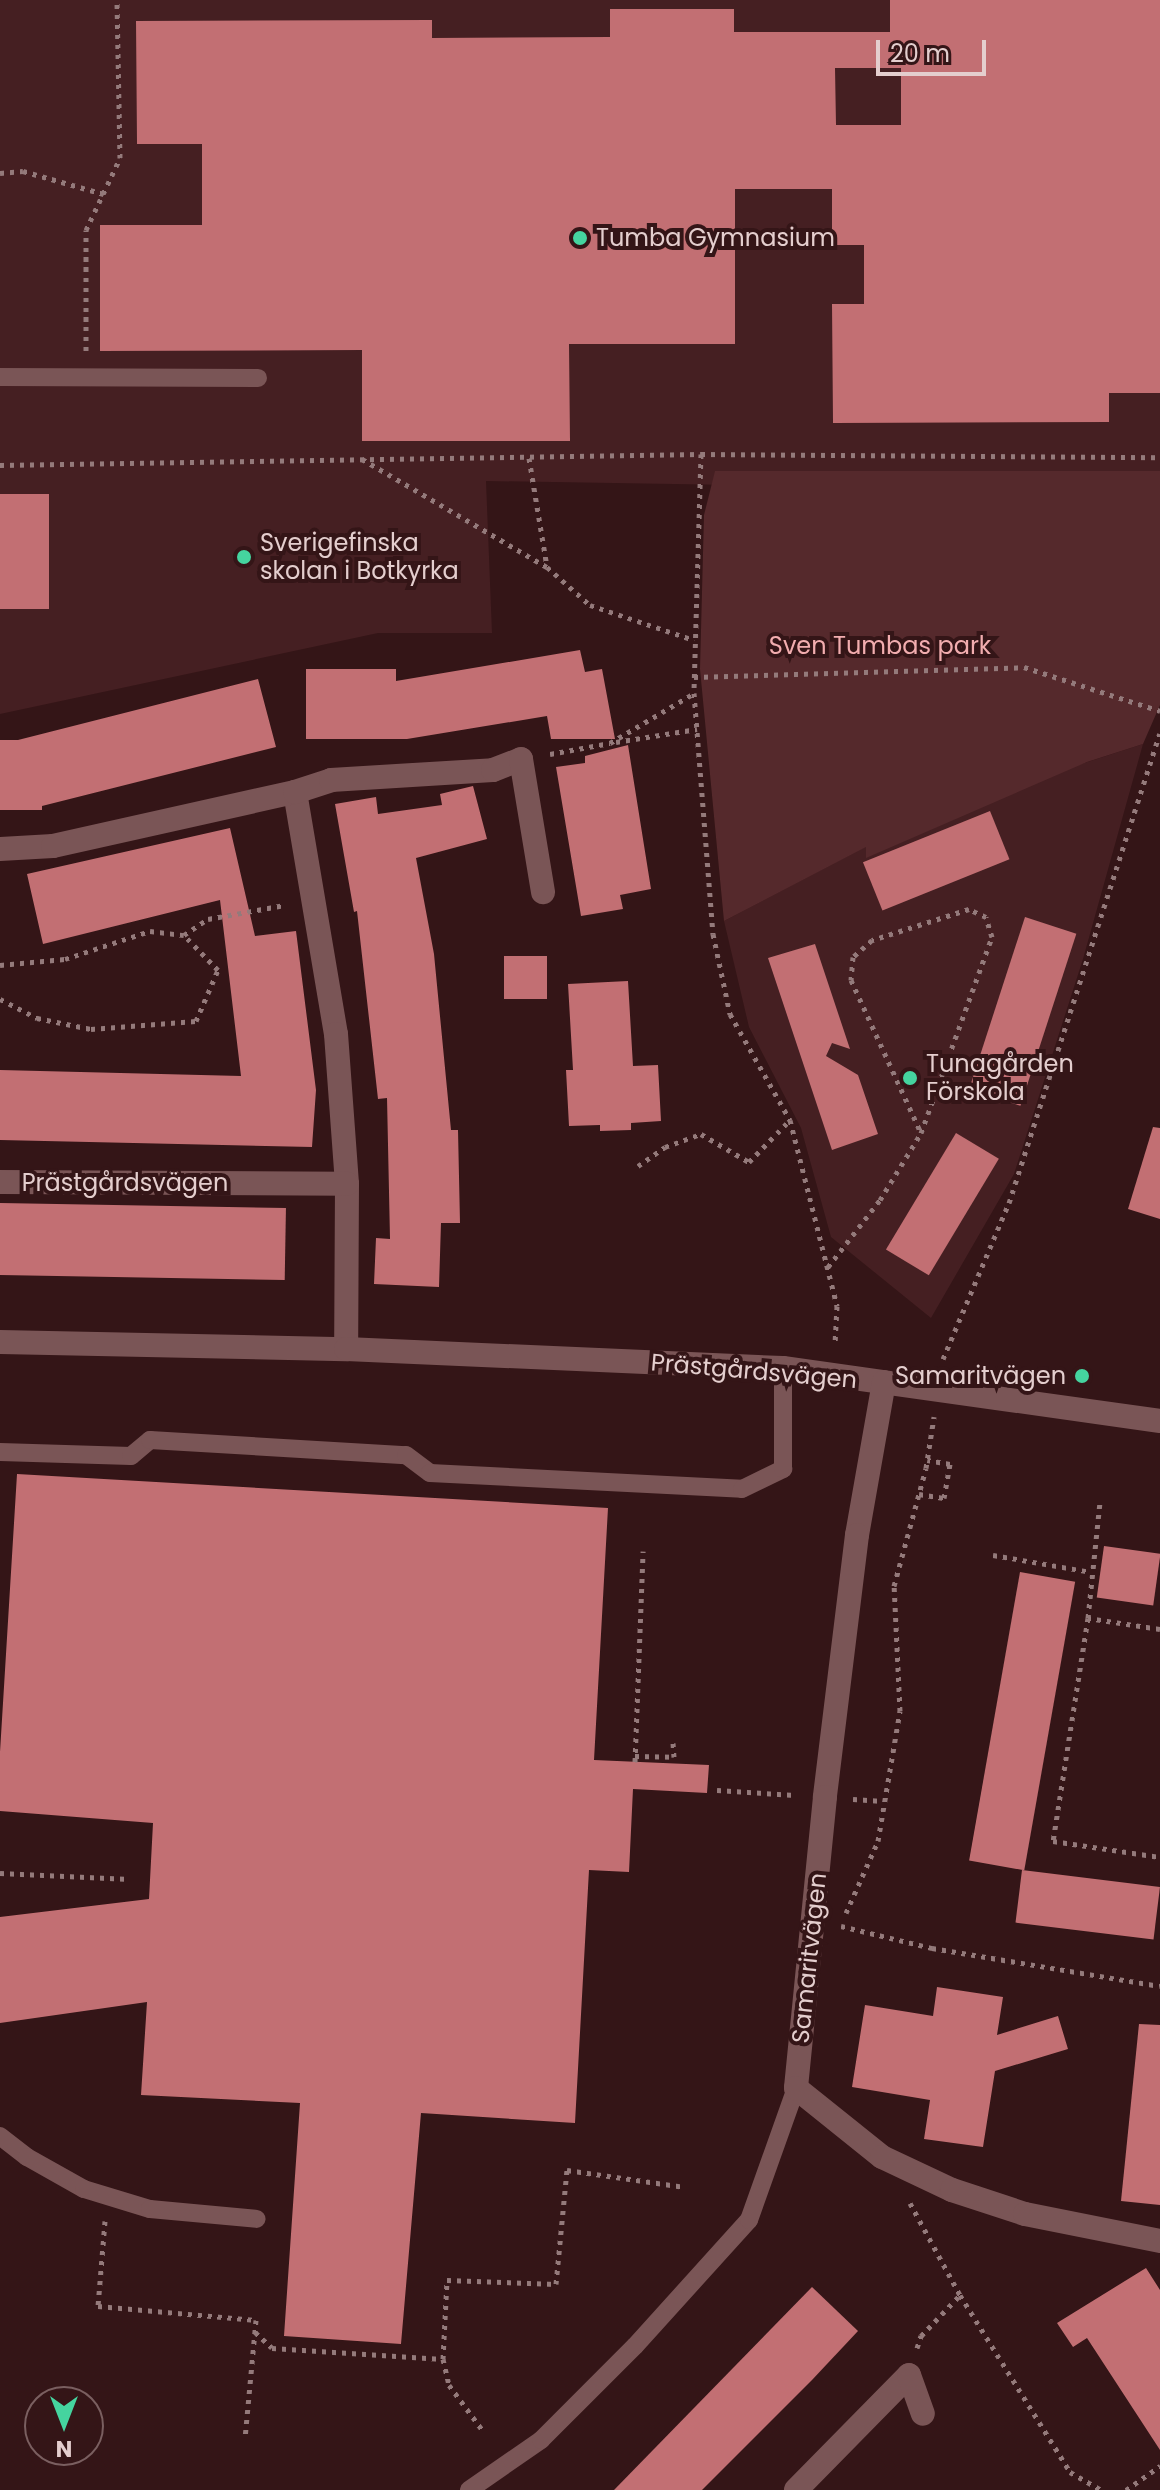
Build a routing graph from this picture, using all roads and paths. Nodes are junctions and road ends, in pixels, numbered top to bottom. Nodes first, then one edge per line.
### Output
1 (117, 0) edge
2 (0, 173) edge
3 (104, 194) junction
4 (0, 377) edge
5 (86, 378) junction
6 (258, 378) dead end
7 (701, 454) junction
8 (1160, 457) edge
9 (360, 458) junction
10 (529, 458) junction
11 (0, 465) edge
12 (547, 567) junction
13 (694, 640) junction
14 (694, 677) junction
15 (694, 693) junction
16 (1160, 711) edge
17 (697, 729) junction
18 (1160, 734) edge
19 (610, 743) junction
20 (536, 756) dead end
21 (295, 792) junction
22 (0, 849) edge
23 (543, 892) dead end
24 (314, 900) junction
25 (184, 935) junction
26 (0, 965) edge
27 (0, 999) edge
28 (790, 1120) junction
29 (921, 1133) junction
30 (638, 1166) dead end
31 (0, 1182) edge
32 (347, 1184) junction
33 (828, 1268) junction
34 (0, 1342) edge
35 (346, 1349) junction
36 (783, 1368) junction
37 (833, 1374) junction
38 (884, 1382) junction
39 (938, 1388) junction
40 (1160, 1421) edge
41 (0, 1452) edge
42 (927, 1460) junction
43 (919, 1494) junction
44 (1100, 1501) dead end
45 (643, 1551) dead end
46 (993, 1555) dead end
47 (1091, 1572) junction
48 (1088, 1618) junction
49 (1160, 1629) edge
50 (673, 1743) dead end
51 (1160, 1857) edge
52 (0, 1873) edge
53 (130, 1879) dead end
54 (813, 1919) junction
55 (841, 1926) junction
56 (839, 1941) dead end
57 (1160, 1986) edge
58 (796, 2088) junction
59 (0, 2136) edge
60 (685, 2187) dead end
61 (904, 2194) dead end
62 (107, 2195) junction
63 (257, 2219) dead end
64 (1160, 2241) edge
65 (960, 2295) junction
66 (255, 2332) junction
67 (443, 2359) junction
68 (909, 2375) junction
69 (923, 2414) dead end
70 (483, 2431) dead end
71 (245, 2438) dead end
72 (1160, 2466) edge
73 (469, 2490) edge
74 (796, 2490) edge
75 (1101, 2490) edge
76 (1126, 2490) edge

1 - 3 path
2 - 3 path
3 - 5 path
4 - 5 lane
5 - 6 lane
7 - 8 path
7 - 10 path
7 - 13 path
9 - 10 path
9 - 11 path
9 - 12 path
10 - 12 path
12 - 13 path
13 - 14 path
14 - 15 path
14 - 16 path
15 - 17 path
15 - 19 path
17 - 19 path
17 - 28 path
18 - 39 path
19 - 20 path
21 - 22 street
21 - 23 street
21 - 24 street
24 - 25 path
24 - 32 street
25 - 26 path
25 - 27 path
28 - 30 path
28 - 33 path
29 - 29 path
29 - 33 path
31 - 32 street, Prästgårdsvägen
32 - 35 street
33 - 37 path
34 - 35 street, Prästgårdsvägen
35 - 36 street, Prästgårdsvägen
36 - 37 street, Prästgårdsvägen
36 - 41 lane
37 - 38 street, Prästgårdsvägen
38 - 39 street, Prästgårdsvägen
38 - 54 street, Samaritvägen
39 - 40 street, Prästgårdsvägen
39 - 42 path
42 - 43 path
42 - 43 path
43 - 55 path
44 - 47 path
45 - 50 path
46 - 47 path
47 - 48 path
48 - 49 path
48 - 51 path
52 - 53 path
54 - 55 path
54 - 58 street, Samaritvägen
55 - 56 path
55 - 57 path
58 - 64 street
58 - 73 lane
59 - 62 lane
60 - 67 path
61 - 65 path
62 - 63 lane
62 - 66 path
65 - 68 path
65 - 75 path
66 - 67 path
66 - 71 path
67 - 70 path
68 - 69 street
68 - 74 street
72 - 76 path

